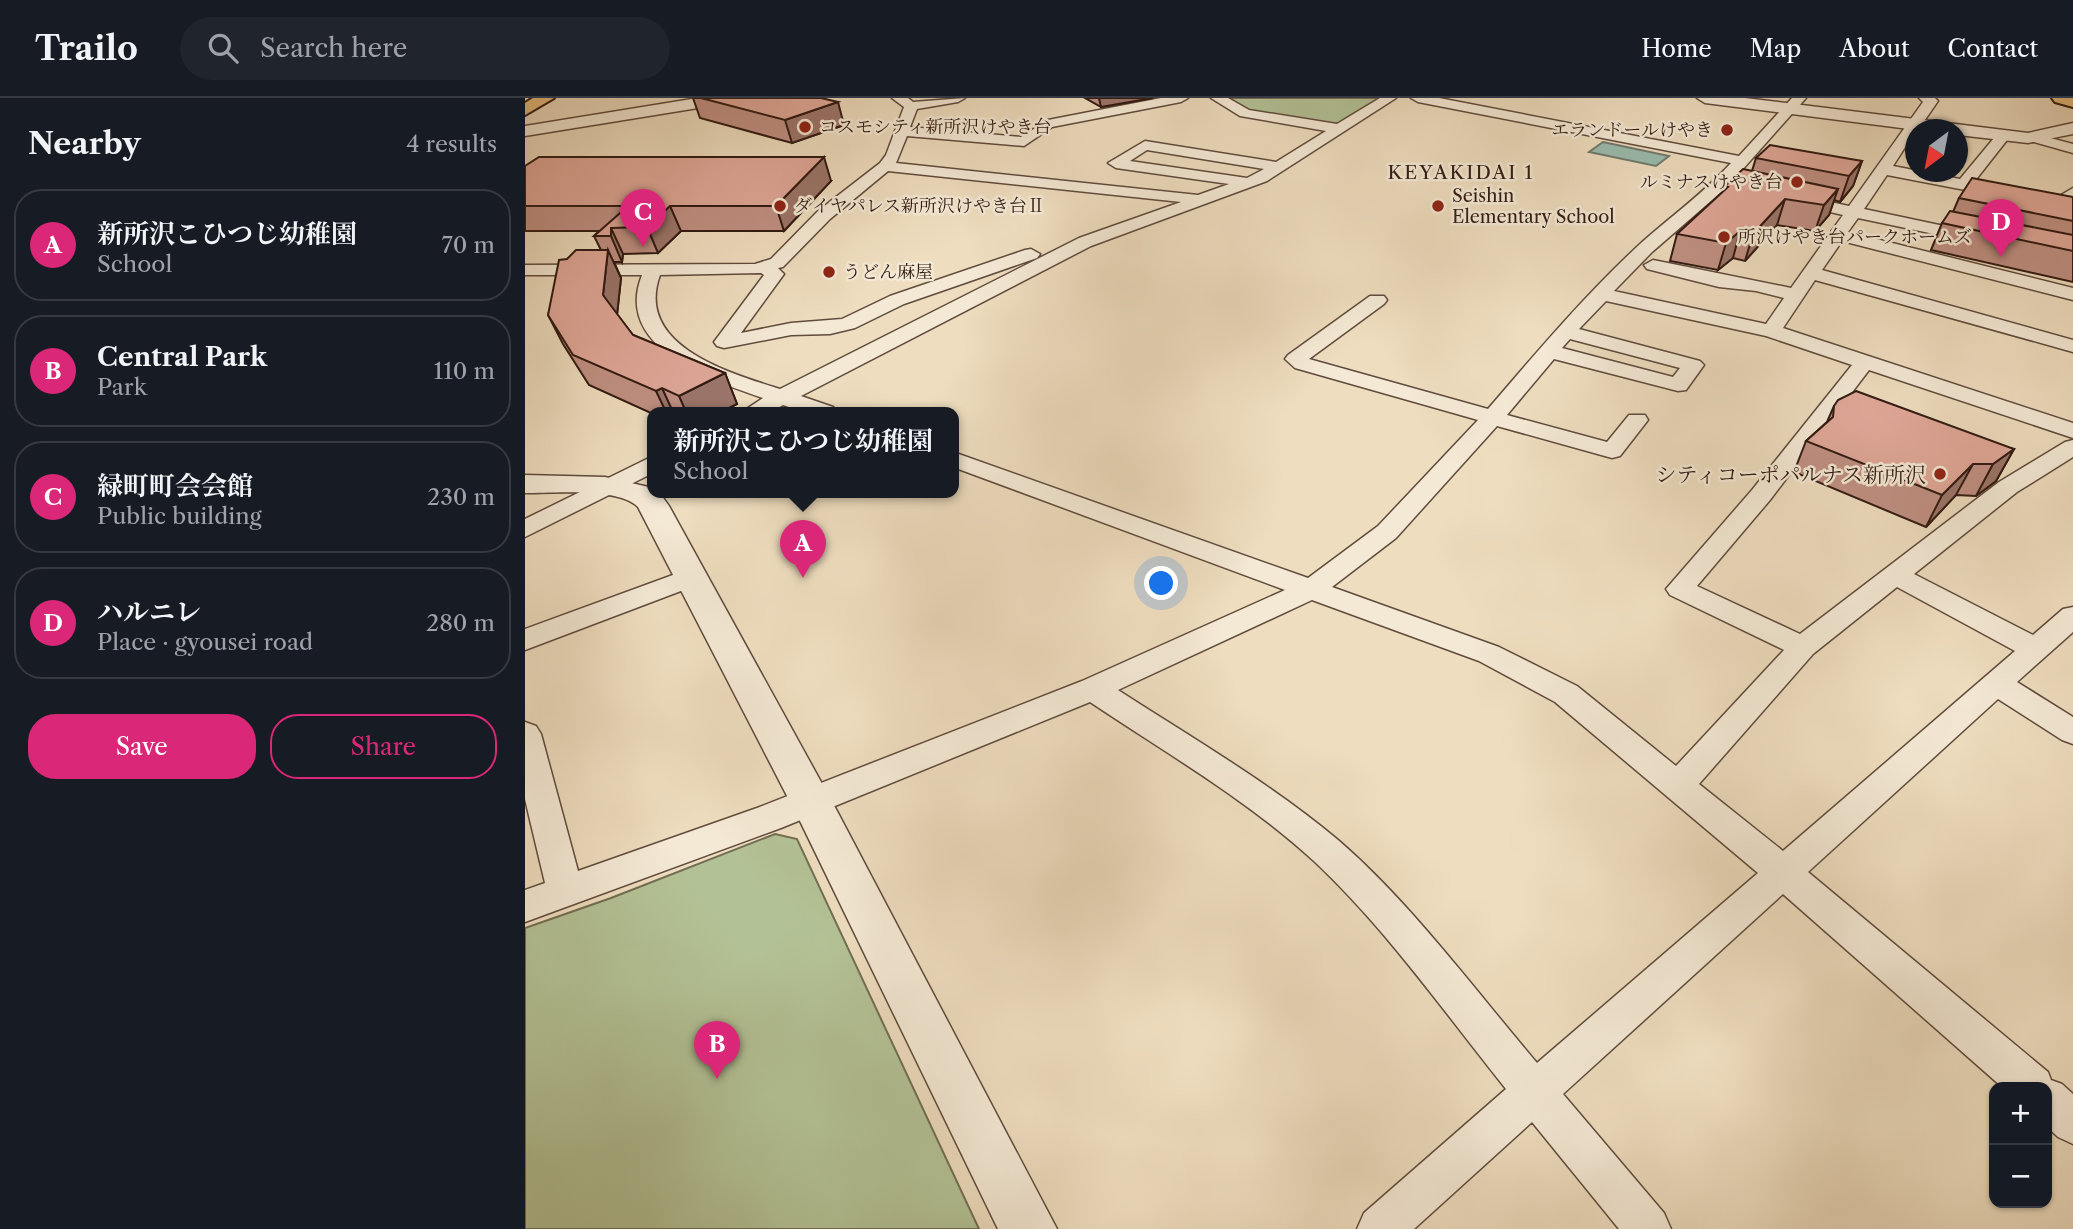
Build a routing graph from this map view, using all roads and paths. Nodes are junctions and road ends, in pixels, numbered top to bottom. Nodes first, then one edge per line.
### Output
1 (545, 98) edge
2 (729, 98) edge
3 (958, 98) edge
4 (1181, 98) edge
5 (1218, 98) edge
6 (1389, 98) edge
7 (1418, 98) edge
8 (1705, 98) edge
9 (1926, 98) edge
10 (2061, 98) edge
11 (905, 102) edge
12 (2073, 102) edge
13 (1794, 103) edge
14 (525, 110) edge
15 (1918, 119) edge
16 (1905, 122) edge
17 (2073, 128) edge
18 (1340, 129) junction
19 (525, 131) edge
20 (903, 131) junction
21 (1968, 131) edge
22 (2004, 135) junction
23 (1905, 137) edge
24 (2035, 138) junction
25 (2073, 149) edge
26 (1743, 161) junction
27 (885, 166) junction
28 (1278, 167) junction
29 (1882, 169) junction
30 (1249, 183) junction
31 (1721, 184) junction
32 (1963, 185) junction
33 (1747, 189) edge
34 (2073, 193) edge
35 (1773, 195) edge
36 (1207, 199) junction
37 (1853, 211) junction
38 (1119, 228) junction
39 (1836, 234) junction
40 (1995, 242) edge
41 (1654, 265) dead end
42 (765, 268) junction
43 (654, 269) junction
44 (525, 270) edge
45 (1811, 273) junction
46 (1601, 294) junction
47 (2073, 294) edge
48 (1795, 295) junction
49 (1377, 300) dead end
50 (1771, 331) junction
51 (1565, 332) junction
52 (2073, 346) edge
53 (1549, 351) junction
54 (1865, 362) junction
55 (783, 396) junction
56 (762, 407) edge
57 (812, 407) edge
58 (1494, 416) junction
59 (1637, 420) dead end
60 (2073, 431) edge
61 (2073, 447) edge
62 (959, 461) edge
63 (647, 466) edge
64 (525, 485) edge
65 (608, 486) junction
66 (525, 529) edge
67 (1895, 575) junction
68 (692, 577) junction
69 (1311, 589) junction
70 (2073, 616) edge
71 (525, 639) edge
72 (1803, 648) junction
73 (2036, 649) junction
74 (1997, 684) junction
75 (1093, 689) junction
76 (2073, 732) edge
77 (525, 734) edge
78 (1679, 785) junction
79 (809, 801) junction
80 (1785, 874) junction
81 (566, 893) junction
82 (525, 906) edge
83 (2027, 1082) edge
84 (1536, 1092) junction
85 (2052, 1103) edge
86 (2073, 1122) edge
87 (1028, 1229) edge
88 (1380, 1229) edge
89 (1648, 1229) edge

1 - 14 main road
2 - 19 street
3 - 11 street
4 - 20 street
5 - 18 street
6 - 18 street
7 - 26 street
8 - 13 street
9 - 15 street
10 - 12 main road
11 - 20 street
13 - 16 street
13 - 26 street
17 - 24 street
18 - 28 street
20 - 27 street
21 - 22 street
22 - 24 street
22 - 32 street
23 - 29 street
24 - 25 street
26 - 31 street
27 - 36 street
27 - 42 street
28 - 30 street
28 - 30 street
29 - 32 street
29 - 37 street
30 - 36 street
31 - 33 street
31 - 46 street
32 - 34 street
35 - 37 street
36 - 38 street
37 - 39 street
37 - 40 street
38 - 42 street
38 - 55 street
39 - 45 street
39 - 47 street
41 - 48 street
42 - 43 street
43 - 44 street
43 - 55 street
45 - 48 street
45 - 52 street
46 - 50 street
46 - 51 street
48 - 50 street
49 - 58 street
50 - 54 street
51 - 53 street
51 - 53 street
53 - 58 street
54 - 60 street
54 - 72 street
55 - 56 street
55 - 57 street
58 - 59 street
58 - 69 street
61 - 67 street
62 - 69 street
63 - 65 street
64 - 65 street
65 - 66 street
65 - 68 street
67 - 72 street
67 - 73 street
68 - 71 street
68 - 79 street
69 - 75 street
69 - 78 street
70 - 73 street
72 - 78 street
73 - 74 street
74 - 76 street
74 - 80 street
75 - 79 street
75 - 84 street
77 - 81 street
78 - 80 street
79 - 81 street
79 - 87 street
80 - 83 street
80 - 84 street
81 - 82 street
84 - 88 street
84 - 89 street
85 - 86 street

